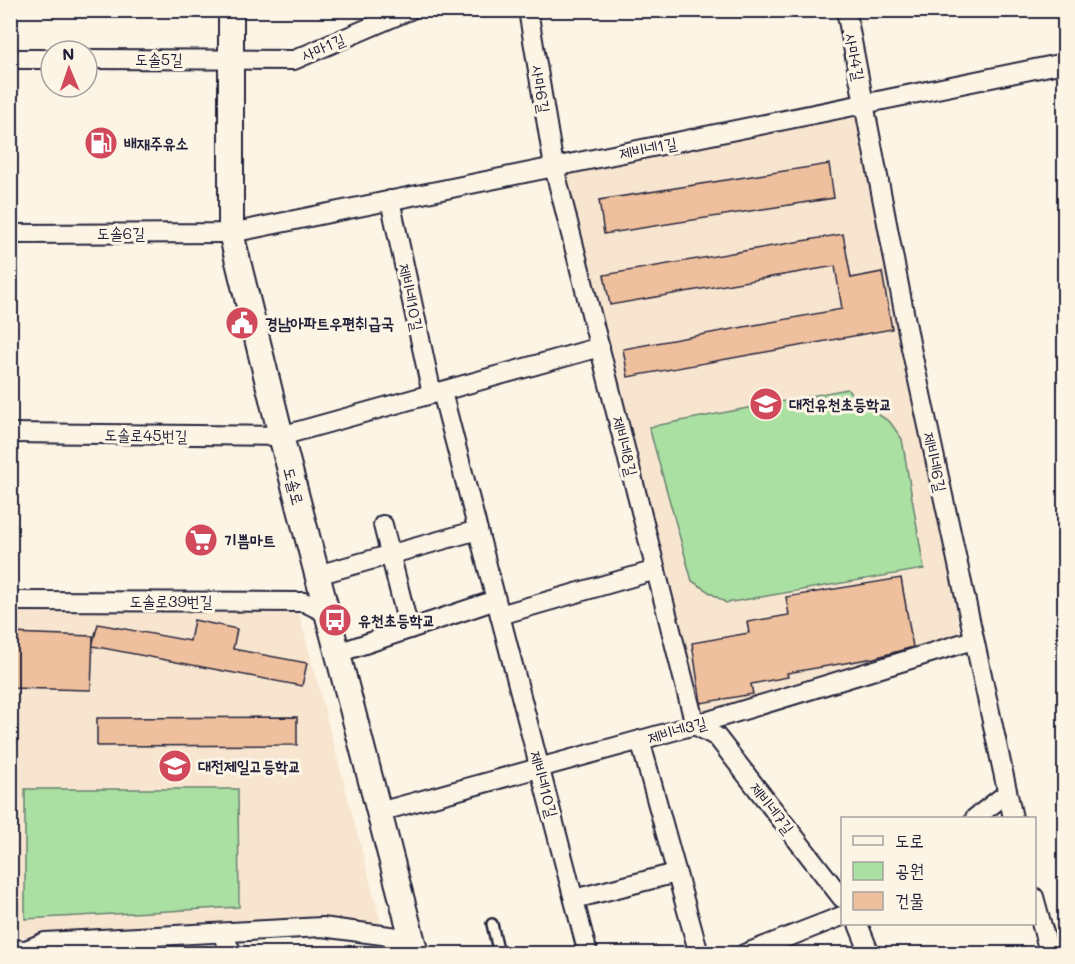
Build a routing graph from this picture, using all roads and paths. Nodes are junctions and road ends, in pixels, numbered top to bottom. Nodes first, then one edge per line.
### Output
1 (231, 10) edge
2 (410, 10) edge
3 (528, 10) edge
4 (846, 10) edge
5 (10, 59) edge
6 (39, 59) edge
7 (99, 59) edge
8 (231, 60) junction
9 (1065, 63) edge
10 (864, 104) junction
11 (554, 167) junction
12 (390, 200) junction
13 (231, 233) junction
14 (10, 234) edge
15 (600, 347) junction
16 (437, 393) junction
17 (10, 433) edge
18 (281, 436) junction
19 (383, 525) dead end
20 (478, 530) junction
21 (390, 553) junction
22 (656, 570) junction
23 (317, 575) junction
24 (10, 601) edge
25 (498, 608) junction
26 (328, 614) junction
27 (409, 629) junction
28 (973, 640) junction
29 (338, 653) junction
30 (695, 725) junction
31 (640, 740) junction
32 (540, 768) junction
33 (1006, 795) junction
34 (379, 812) junction
35 (978, 817) edge
36 (1012, 817) edge
37 (676, 873) junction
38 (841, 895) edge
39 (574, 899) junction
40 (1036, 902) edge
41 (841, 917) edge
42 (492, 924) dead end
43 (858, 925) edge
44 (221, 933) junction
45 (414, 946) edge
46 (21, 951) edge
47 (1047, 952) edge
48 (233, 954) edge
49 (500, 954) edge
50 (588, 954) edge
51 (699, 954) edge
52 (744, 954) edge
53 (870, 954) edge

1 - 8 street, 도솔로
2 - 8 street, 사마1길
3 - 11 street, 사마6길
4 - 10 street, 사마4길
5 - 6 street
7 - 8 street, 도솔5길
8 - 13 street, 도솔로
9 - 10 street, 제비네1길
10 - 11 street, 제비네1길
10 - 28 street, 제비네6길
11 - 12 street, 제비네1길
11 - 15 street, 제비네8길
12 - 13 street, 제비네1길
12 - 16 street, 제비네10길
13 - 14 street, 도솔6길
13 - 18 street, 도솔로
15 - 16 street
15 - 22 street, 제비네8길
16 - 18 street
16 - 20 street, 제비네10길
17 - 18 street, 도솔로45번길
18 - 23 street, 도솔로
19 - 21 street
20 - 21 street
20 - 25 street, 제비네10길
21 - 23 street
21 - 27 street
22 - 25 street
22 - 30 street, 제비네8길
23 - 26 street, 도솔로
24 - 26 street, 도솔로39번길
25 - 27 street
25 - 32 street, 제비네10길
26 - 29 street, 도솔로
27 - 29 street
28 - 30 street, 제비네3길
28 - 33 street, 제비네6길
29 - 34 street, 도솔로
30 - 31 street, 제비네3길
30 - 38 street, 제비네7길
31 - 32 street, 제비네3길
31 - 37 street
32 - 34 street, 제비네3길
32 - 39 street, 제비네10길
33 - 35 street
33 - 36 street, 제비네6길
34 - 45 street, 도솔로
37 - 39 street
37 - 51 street
39 - 50 street, 제비네10길
40 - 47 street
41 - 52 street
42 - 49 lane
43 - 53 street
44 - 45 street
44 - 46 street
44 - 48 street

